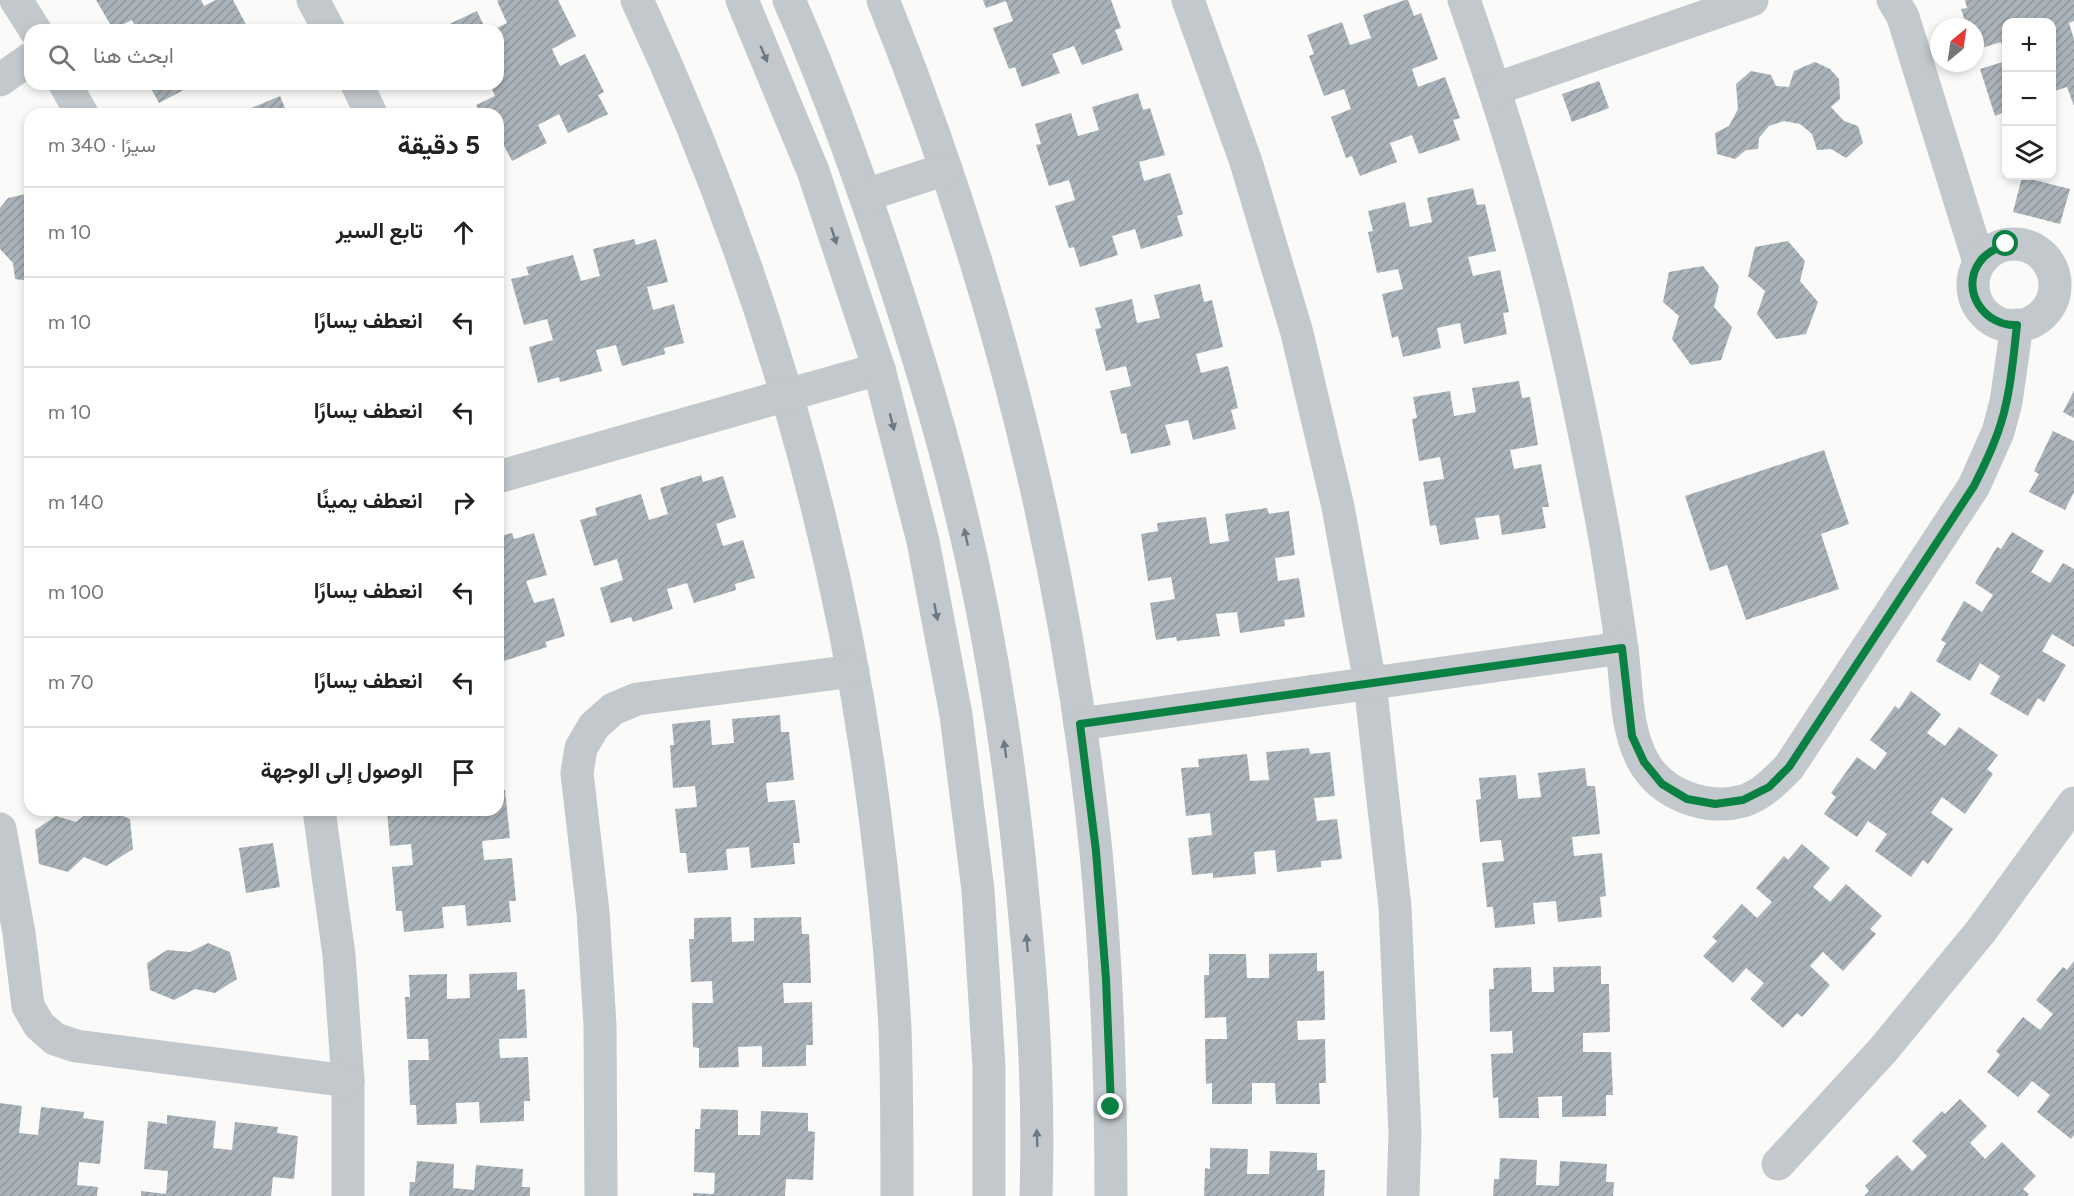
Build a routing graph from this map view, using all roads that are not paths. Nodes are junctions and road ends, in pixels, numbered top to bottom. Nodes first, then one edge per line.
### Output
1 (16, 0) edge
2 (314, 0) edge
3 (637, 0) edge
4 (742, 0) edge
5 (789, 0) edge
6 (883, 0) edge
7 (1188, 0) edge
8 (1464, 0) edge
9 (1752, 0) edge
10 (1893, 0) edge
11 (30, 24) edge
12 (326, 24) edge
13 (24, 63) edge
14 (0, 80) edge
15 (1495, 89) junction
16 (68, 90) edge
17 (360, 90) edge
18 (79, 108) edge
19 (368, 108) edge
20 (946, 169) junction
21 (866, 195) junction
22 (2038, 252) junction
23 (1979, 262) junction
24 (2074, 266) edge
25 (2017, 325) junction
26 (879, 369) junction
27 (788, 395) junction
28 (504, 475) edge
29 (1622, 648) junction
30 (853, 671) junction
31 (1370, 683) junction
32 (1080, 724) junction
33 (2073, 807) edge
34 (320, 816) edge
35 (0, 829) edge
36 (4, 871) edge
37 (348, 1081) junction
38 (1778, 1164) dead end
39 (348, 1196) edge
40 (601, 1196) edge
41 (897, 1196) edge
42 (989, 1196) edge
43 (1036, 1196) edge
44 (1111, 1196) edge
45 (1403, 1196) edge

1 - 11 street
2 - 12 street
3 - 27 street
4 -> 26 street
5 - 21 street
6 - 20 street
7 - 31 street
8 - 15 street
9 - 15 street
10 - 23 street
13 - 14 street
15 - 29 street
16 - 18 street
17 - 19 street
20 - 21 street
20 - 32 street
43 -> 21 street
22 - 23 street
22 - 24 street
22 - 25 street
23 - 25 street
25 - 29 street
26 - 27 street
26 -> 42 street
27 - 28 street
27 - 30 street
29 - 31 street
30 - 40 street
30 - 41 street
31 - 32 street
31 - 45 street
32 - 44 street
33 - 38 street
34 - 37 street
35 - 36 street
36 - 37 street
37 - 39 street

